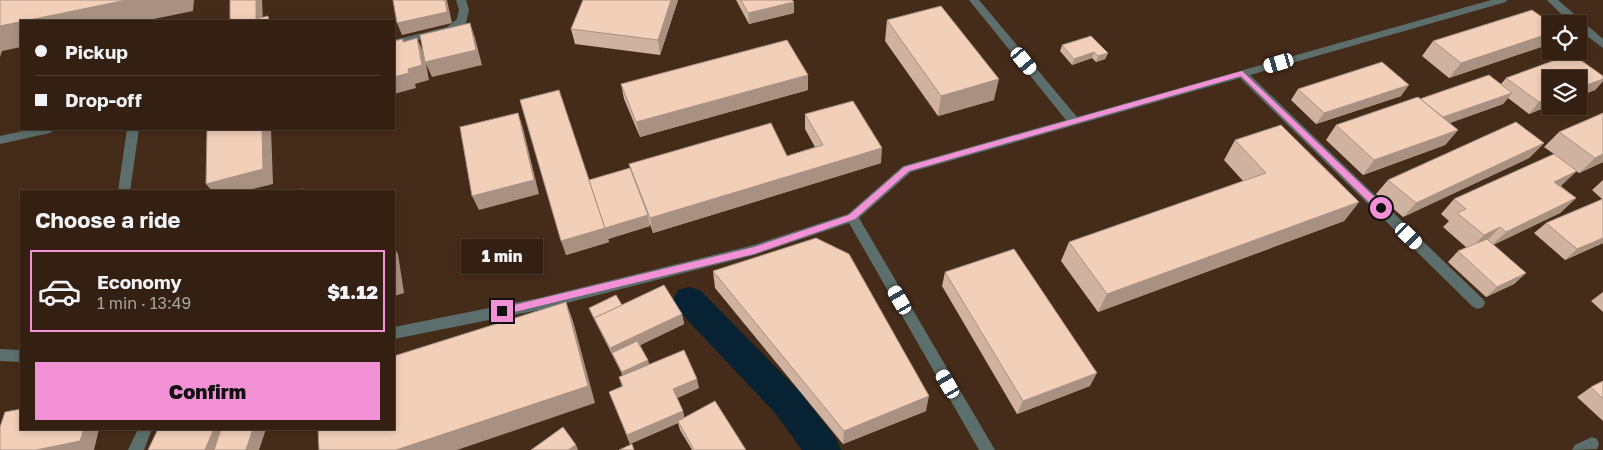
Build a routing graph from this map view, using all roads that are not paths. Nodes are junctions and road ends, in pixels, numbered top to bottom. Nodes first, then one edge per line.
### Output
1 (462, 0) edge
2 (974, 0) edge
3 (1502, 0) edge
4 (1552, 0) edge
5 (1568, 15) edge
6 (1587, 32) edge
7 (395, 43) edge
8 (1603, 45) edge
9 (1242, 74) junction
10 (1074, 121) junction
11 (45, 130) edge
12 (133, 130) edge
13 (0, 140) edge
14 (124, 190) edge
15 (852, 217) junction
16 (1478, 303) dead end
17 (395, 333) edge
18 (0, 355) edge
19 (20, 356) edge
20 (145, 430) edge
21 (136, 450) edge
22 (987, 450) edge

1 - 7 street
2 - 10 street
3 - 9 street
4 - 5 street
6 - 8 street
9 - 10 street
9 - 16 street
10 - 15 street
11 - 13 street
12 - 14 street
15 - 17 street
15 - 22 street
18 - 19 street
20 - 21 street

